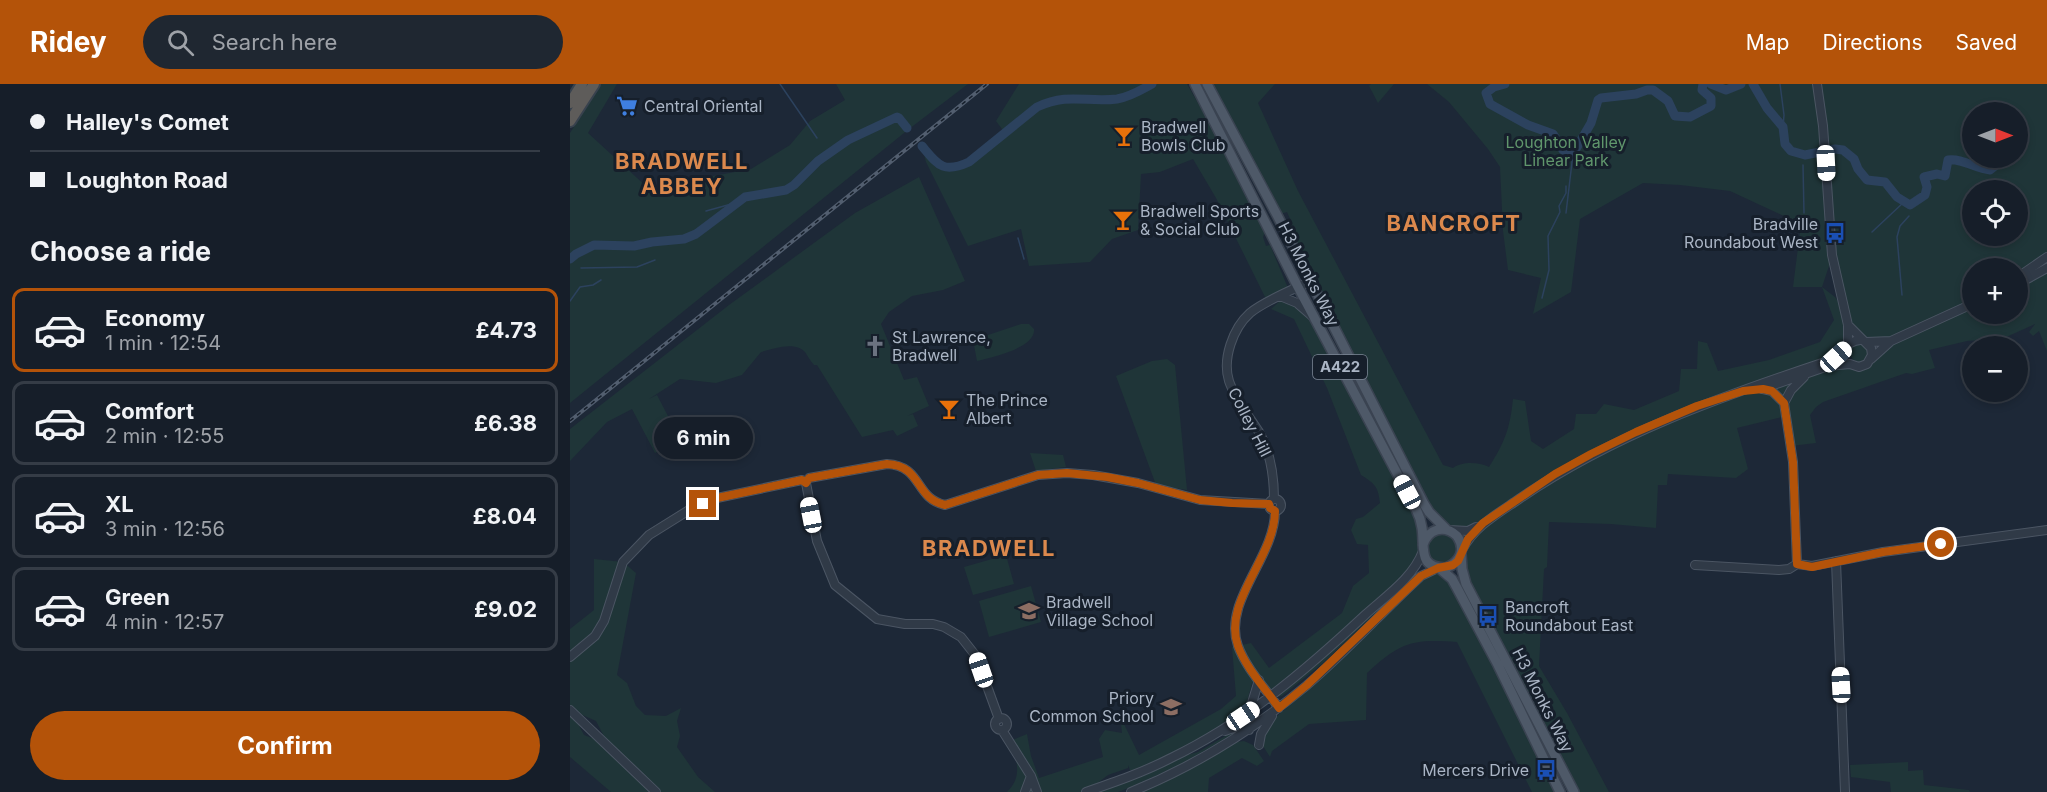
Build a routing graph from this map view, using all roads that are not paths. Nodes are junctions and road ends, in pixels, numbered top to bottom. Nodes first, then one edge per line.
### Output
1 (582, 84) edge
2 (594, 84) edge
3 (1195, 84) edge
4 (1207, 84) edge
5 (1817, 84) edge
6 (570, 103) edge
7 (570, 121) edge
8 (2047, 257) edge
9 (2047, 268) edge
10 (2028, 270) edge
11 (2028, 278) edge
12 (1311, 281) junction
13 (1298, 287) junction
14 (1280, 296) junction
15 (1962, 309) edge
16 (1315, 319) junction
17 (1848, 325) junction
18 (1864, 341) junction
19 (1891, 341) junction
20 (1846, 346) junction
21 (1871, 359) junction
22 (1850, 364) junction
23 (1808, 374) junction
24 (1763, 389) junction
25 (1743, 391) junction
26 (1784, 403) junction
27 (806, 480) junction
28 (1412, 490) junction
29 (1271, 501) junction
30 (1420, 506) junction
31 (1483, 523) junction
32 (1448, 529) junction
33 (2047, 530) edge
34 (1423, 548) junction
35 (1462, 552) junction
36 (1836, 561) junction
37 (1797, 564) junction
38 (1695, 565) dead end
39 (1438, 568) junction
40 (1462, 586) junction
41 (1471, 604) junction
42 (570, 657) edge
43 (1259, 680) junction
44 (1271, 697) junction
45 (1277, 709) junction
46 (570, 710) edge
47 (1243, 716) junction
48 (1249, 730) junction
49 (1213, 736) junction
50 (1259, 745) dead end
51 (1031, 776) junction
52 (1572, 788) edge
53 (1559, 790) edge
54 (656, 792) edge
55 (1025, 792) edge
56 (1038, 792) edge
57 (1086, 792) edge
58 (1131, 792) edge
59 (1845, 792) edge

1 - 6 highway
2 - 7 highway
3 - 13 main road, H3 Monks Way / A422
4 - 12 main road, H3 Monks Way / A422
5 - 17 street
8 - 10 street
9 - 11 street
12 - 13 street, Colley Hill
12 - 28 main road, H3 Monks Way / A422
13 - 14 street, Colley Hill
13 - 16 main road, H3 Monks Way / A422
14 - 16 street
14 - 29 street, Colley Hill
15 - 19 street
16 - 28 main road, H3 Monks Way / A422
17 - 18 street
17 - 20 street
18 - 19 street
18 - 20 street
18 - 21 street
19 - 21 street
20 - 22 street
20 - 25 street
21 - 22 street
22 - 23 street
23 - 24 street
23 - 26 street
24 - 25 street
24 - 26 street
25 - 31 street
26 - 37 street
27 - 29 street
27 - 42 street
27 - 51 street
28 - 30 main road, H3 Monks Way / A422
29 - 43 street, Colley Hill
30 - 32 main road, A422
30 - 34 main road, A422
31 - 32 street
31 - 35 street
32 - 34 main road
32 - 35 main road, A422
33 - 36 street
34 - 39 main road, A422
34 - 44 street
35 - 39 main road
35 - 40 main road, H3 Monks Way / A422
36 - 37 street
36 - 59 street
37 - 38 street
39 - 40 main road, H3 Monks Way / A422
39 - 45 street
40 - 41 main road, H3 Monks Way / A422
41 - 52 main road, H3 Monks Way / A422
41 - 53 main road, H3 Monks Way / A422
43 - 44 street
43 - 47 street
44 - 45 street
44 - 47 street
45 - 48 street
45 - 50 street
46 - 54 street
47 - 49 street
48 - 49 street
48 - 58 street
49 - 57 street
51 - 55 street
51 - 56 street

